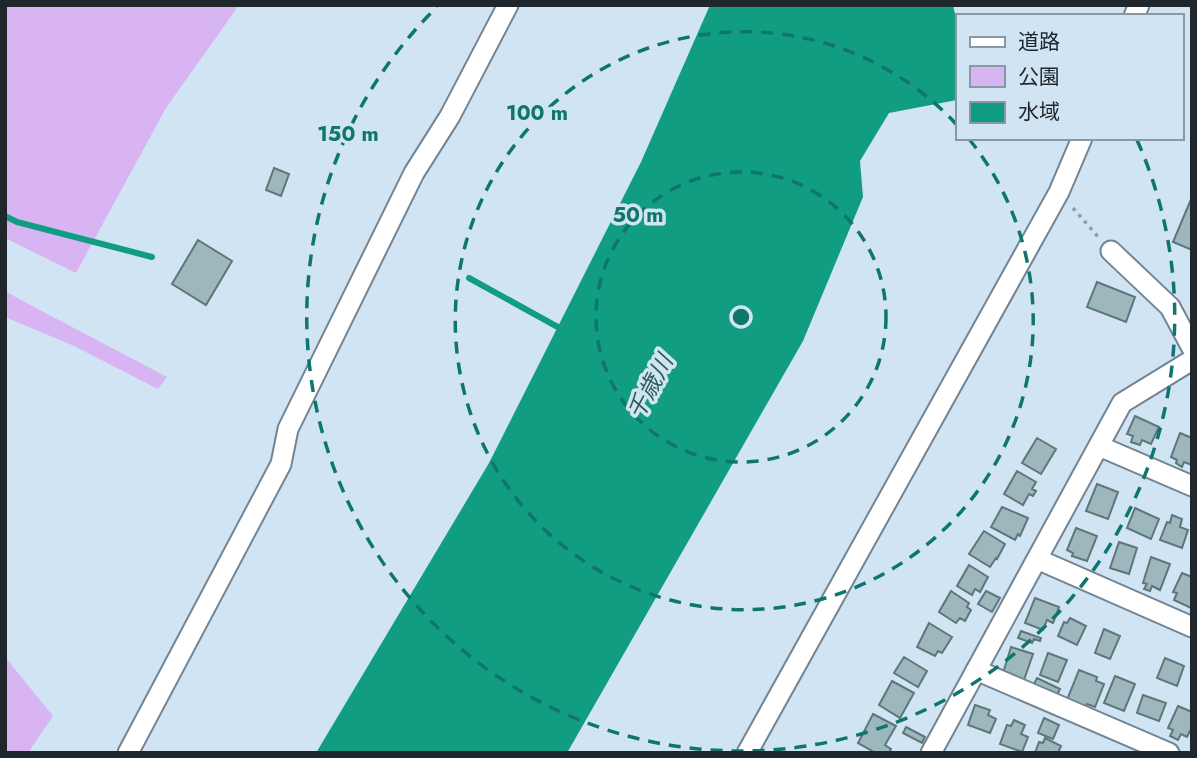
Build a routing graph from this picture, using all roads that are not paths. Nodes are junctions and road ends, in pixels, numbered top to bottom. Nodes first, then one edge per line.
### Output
1 (508, 5) edge
2 (1081, 140) edge
3 (1111, 251) road end
4 (1192, 348) edge
5 (1192, 360) edge
6 (1099, 446) junction
7 (1192, 486) edge
8 (1037, 559) junction
9 (1192, 627) edge
10 (976, 670) junction
11 (128, 753) edge
12 (747, 753) edge
13 (931, 753) edge
14 (1169, 753) edge

1 - 11 street
2 - 12 street
3 - 4 street
5 - 6 street
6 - 7 street
6 - 8 street
8 - 9 street
8 - 10 street
10 - 13 street
10 - 14 street

